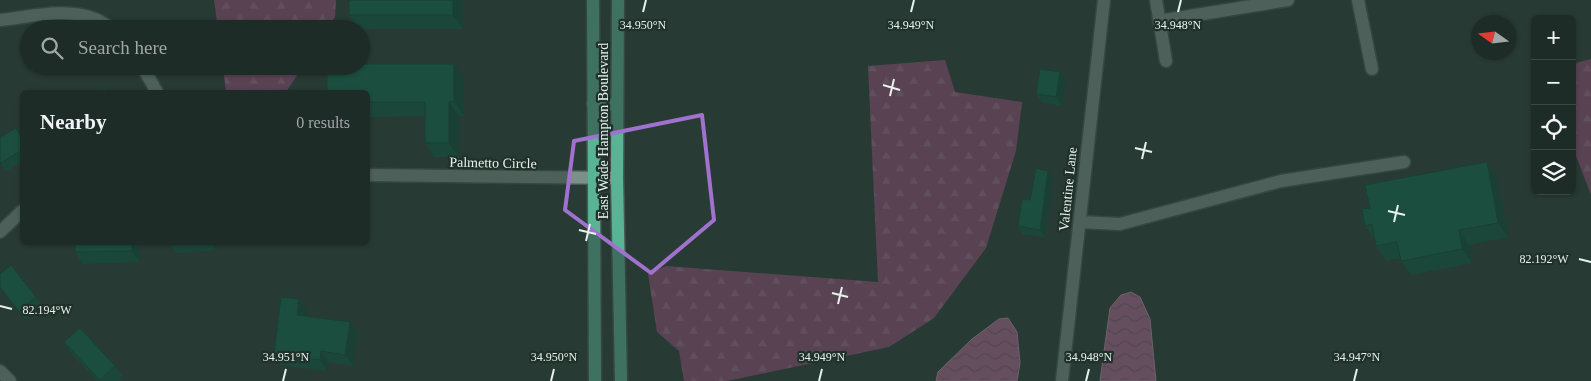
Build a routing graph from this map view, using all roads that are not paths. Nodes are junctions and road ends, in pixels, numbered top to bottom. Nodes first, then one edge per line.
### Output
1 (593, 0) edge
2 (618, 0) edge
3 (1104, 0) edge
4 (1156, 0) edge
5 (1288, 0) edge
6 (1358, 0) edge
7 (0, 20) edge
8 (97, 20) edge
9 (1160, 21) junction
10 (1166, 61) dead end
11 (1372, 69) dead end
12 (148, 75) edge
13 (157, 90) edge
14 (593, 104) junction
15 (618, 105) junction
16 (1404, 162) dead end
17 (370, 176) edge
18 (617, 178) junction
19 (593, 179) junction
20 (20, 213) edge
21 (1080, 222) junction
22 (0, 232) edge
23 (0, 371) edge
24 (10, 381) edge
25 (595, 381) edge
26 (621, 381) edge
27 (1062, 381) edge

1 - 14 main road, East Wade Hampton Boulevard
2 - 15 main road, East Wade Hampton Boulevard
3 - 21 street, Valentine Lane
4 - 9 street
5 - 9 street
6 - 11 street
7 - 8 street
9 - 10 street
12 - 13 street
14 - 15 main road
14 - 19 main road, East Wade Hampton Boulevard
15 - 18 main road, East Wade Hampton Boulevard
16 - 21 street
17 - 19 street, Palmetto Circle
18 - 19 street, Palmetto Circle
18 - 26 main road, East Wade Hampton Boulevard
19 - 25 main road, East Wade Hampton Boulevard
20 - 22 street
21 - 27 street, Valentine Lane
23 - 24 street

